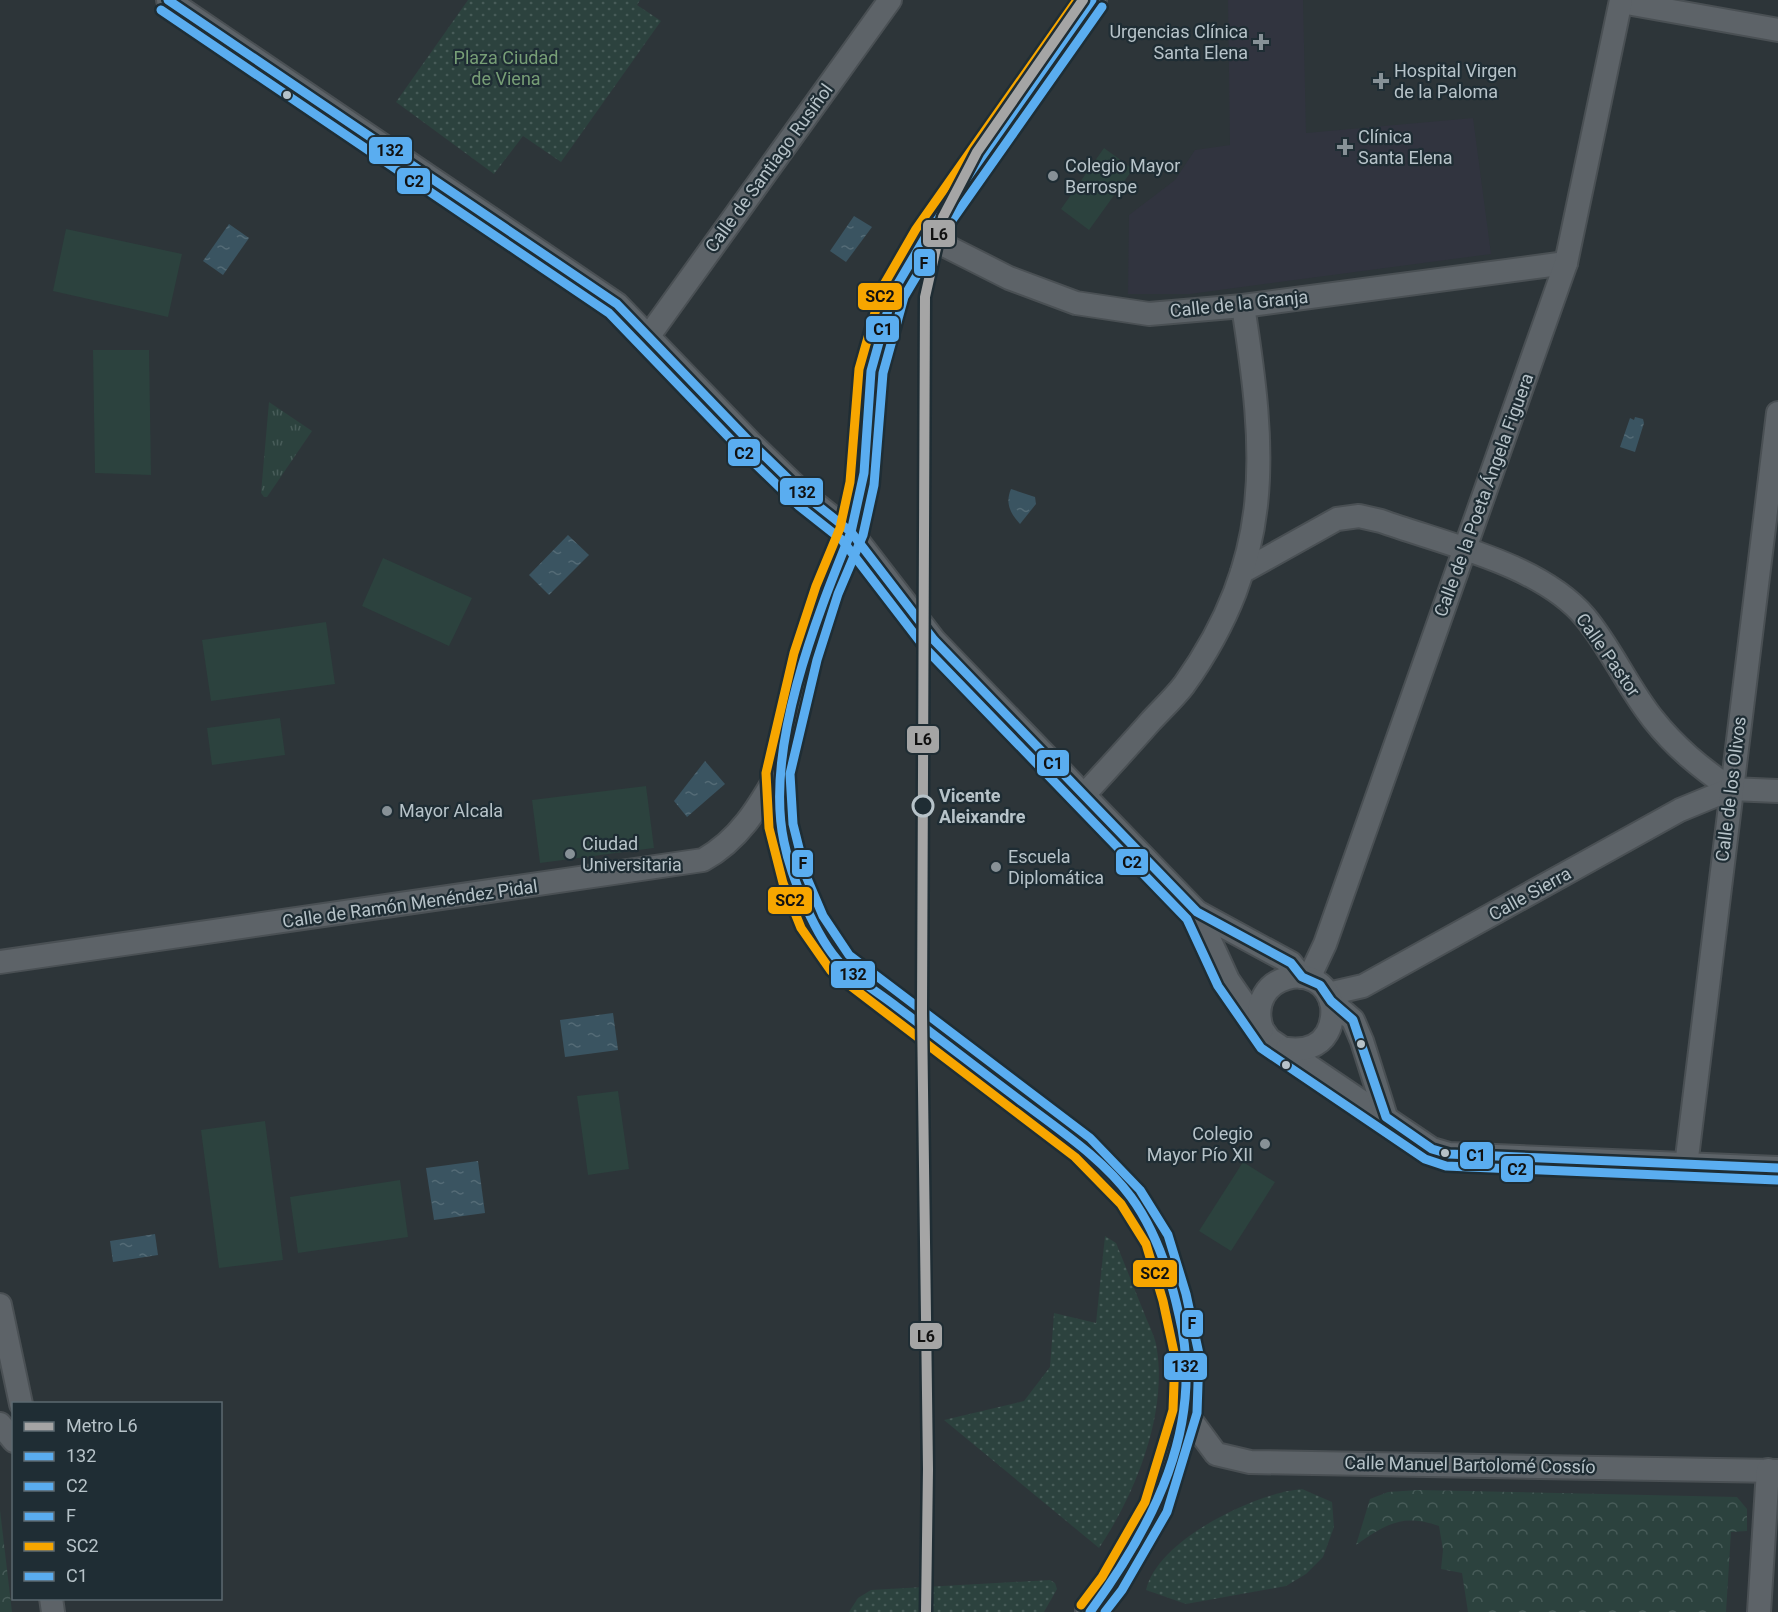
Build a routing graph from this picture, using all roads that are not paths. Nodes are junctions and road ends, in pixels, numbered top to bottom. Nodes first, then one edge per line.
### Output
1 (168, 0) edge
2 (890, 0) edge
3 (1092, 0) edge
4 (1621, 1) edge
5 (1778, 30) edge
6 (926, 236) junction
7 (1566, 263) junction
8 (1243, 306) junction
9 (648, 336) junction
10 (1778, 413) edge
11 (851, 532) junction
12 (1464, 550) junction
13 (1242, 572) junction
14 (778, 773) junction
15 (1731, 789) junction
16 (1778, 791) edge
17 (1083, 796) junction
18 (1197, 912) junction
19 (0, 962) edge
20 (1306, 977) junction
21 (1329, 997) junction
22 (1263, 1030) junction
23 (1287, 1049) junction
24 (1386, 1117) junction
25 (1686, 1166) junction
26 (1778, 1168) edge
27 (0, 1307) edge
28 (21, 1402) edge
29 (1185, 1413) junction
30 (0, 1424) edge
31 (12, 1439) edge
32 (1773, 1471) edge
33 (1090, 1612) edge
34 (1759, 1612) edge

1 - 9 street
2 - 9 street, Calle de Santiago Rusiñol
3 - 6 street
4 - 5 street
4 - 7 street, Calle de la Poeta Ángela Figuera
6 - 8 street, Calle de la Granja
6 - 11 street
7 - 8 street, Calle de la Granja
7 - 12 street, Calle de la Poeta Ángela Figuera
8 - 13 street
9 - 11 street
10 - 15 street, Calle de los Olivos
11 - 14 street
11 - 17 street
12 - 13 street, Calle Pastor
12 - 15 street, Calle Pastor
12 - 20 street, Calle de la Poeta Ángela Figuera
13 - 17 street
14 - 19 street, Calle de Ramón Menéndez Pidal
14 - 29 street
15 - 16 street
15 - 21 street, Calle Sierra
15 - 25 street, Calle de los Olivos
17 - 18 street
18 - 20 street
18 - 22 street
20 - 21 street
20 - 22 street
21 - 23 street
21 - 24 street
22 - 23 street
23 - 24 street
24 - 25 street
25 - 26 street
27 - 28 street
29 - 32 street, Calle Manuel Bartolomé Cossío
29 - 33 street
30 - 31 street
32 - 34 street

